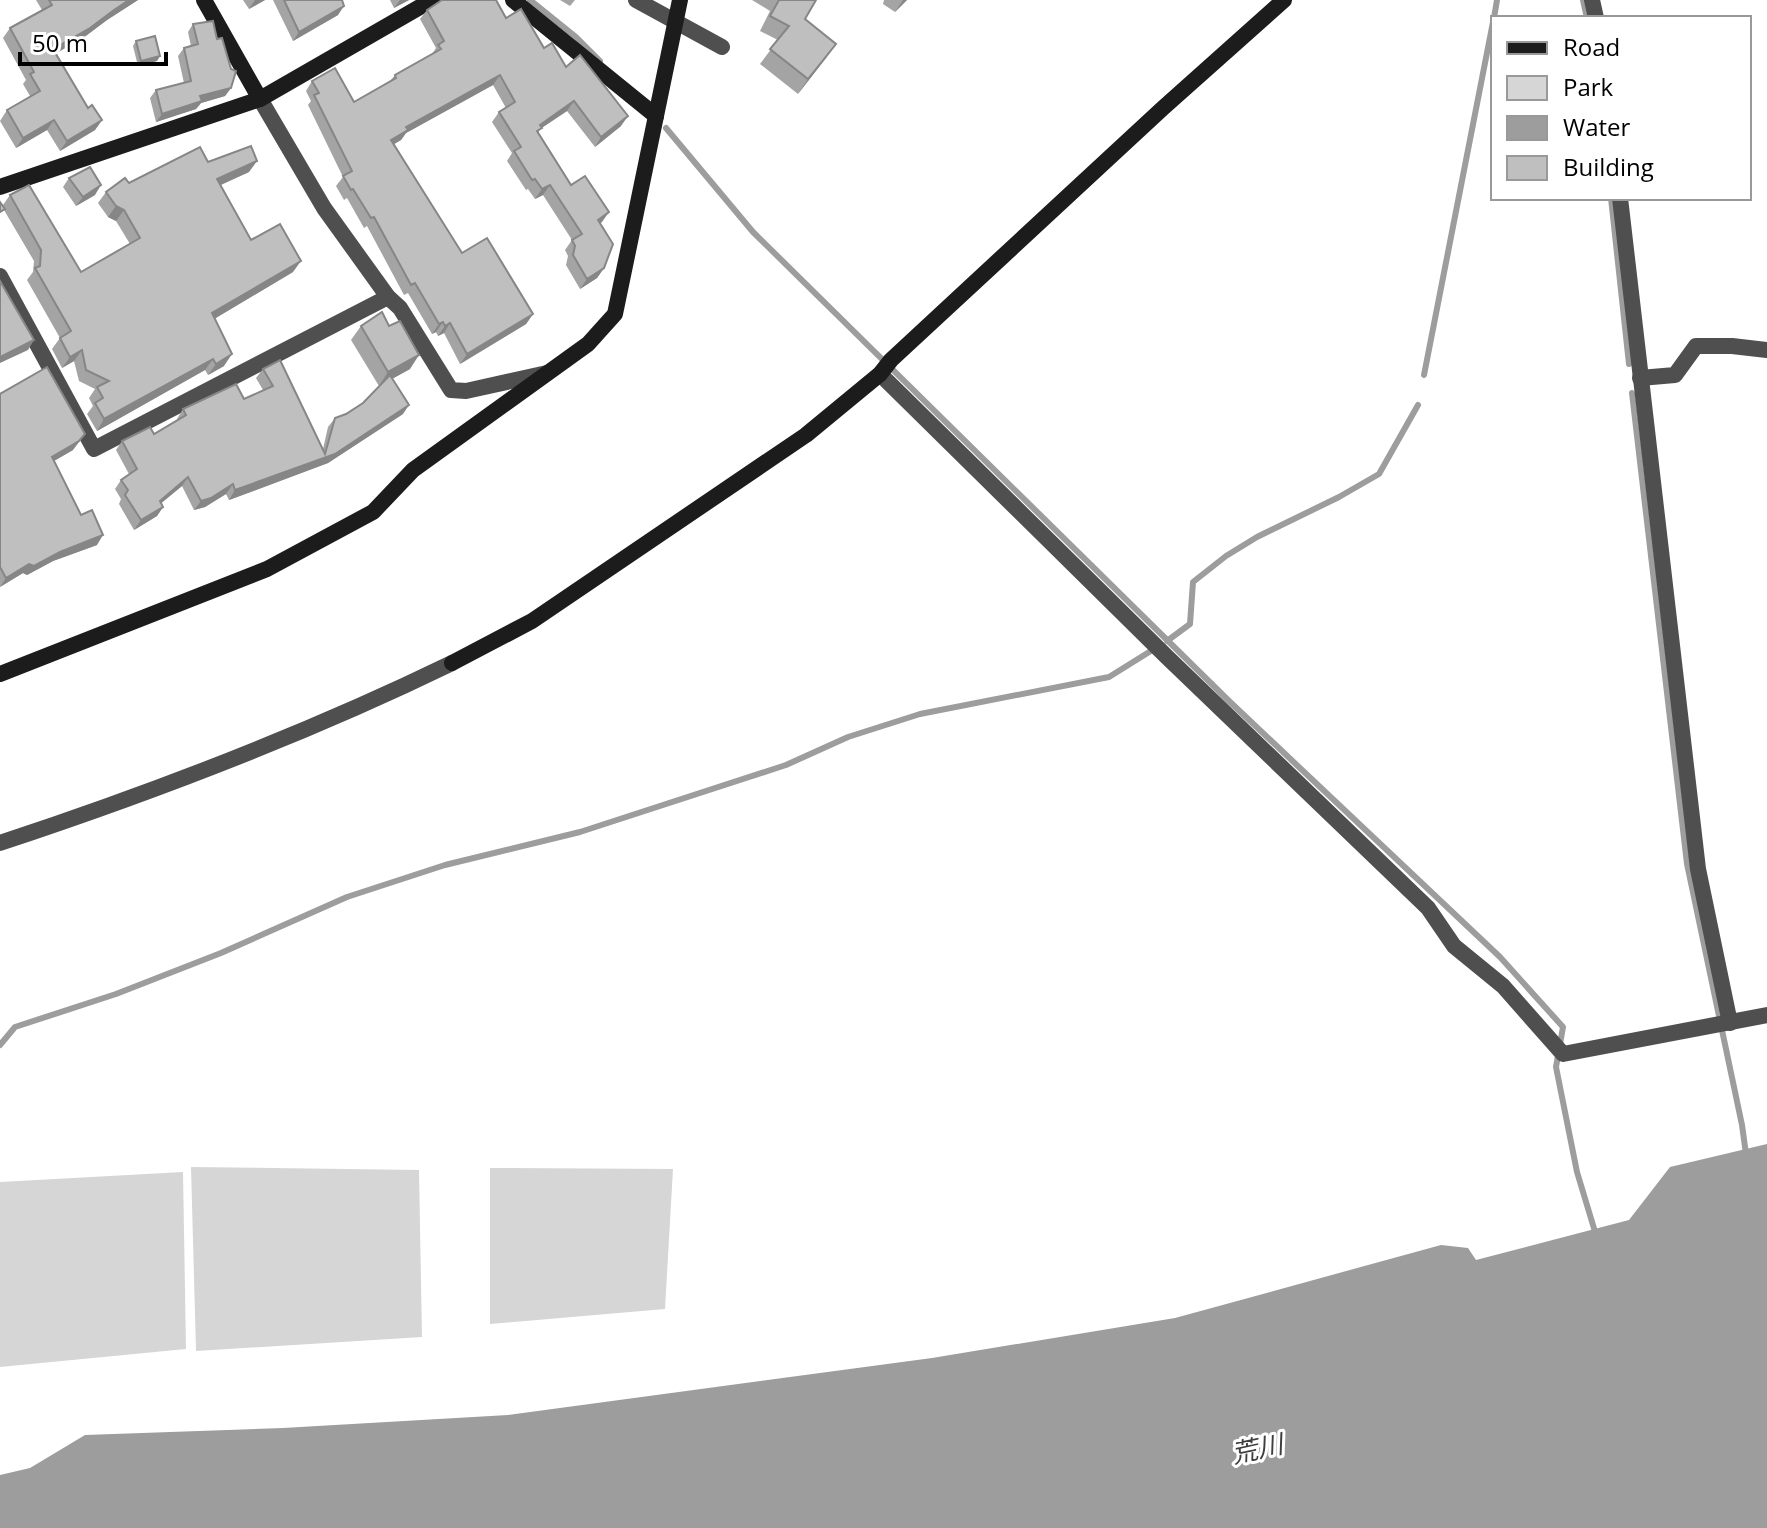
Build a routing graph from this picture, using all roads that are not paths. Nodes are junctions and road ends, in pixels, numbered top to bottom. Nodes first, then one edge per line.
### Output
1 (204, 0) edge
2 (432, 0) edge
3 (513, 0) edge
4 (636, 0) edge
5 (680, 0) edge
6 (1284, 0) edge
7 (675, 23) junction
8 (722, 47) dead end
9 (260, 99) junction
10 (656, 116) junction
11 (0, 187) edge
12 (1620, 200) edge
13 (0, 276) edge
14 (388, 297) junction
15 (1767, 350) edge
16 (884, 369) junction
17 (547, 373) junction
18 (1640, 378) junction
19 (0, 674) edge
20 (0, 843) edge
21 (1767, 1015) edge
22 (1729, 1023) junction

1 - 9 street
2 - 9 street
3 - 10 street
4 - 7 street
5 - 7 street
6 - 16 street
7 - 8 street
7 - 10 street
9 - 11 street
9 - 14 street
10 - 17 street
12 - 18 street
13 - 14 street
14 - 17 street
15 - 18 street
16 - 20 street
16 - 22 street
17 - 19 street
18 - 22 street
21 - 22 street

